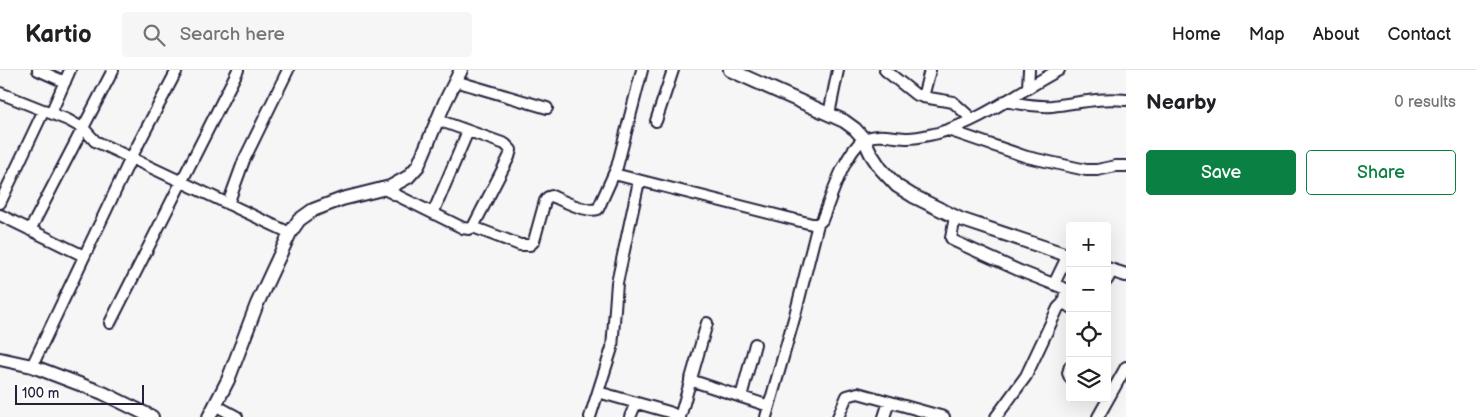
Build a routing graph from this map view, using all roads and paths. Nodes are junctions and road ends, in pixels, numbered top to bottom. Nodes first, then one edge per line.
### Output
1 (38, 70) edge
2 (70, 70) edge
3 (113, 70) edge
4 (177, 70) edge
5 (238, 70) edge
6 (288, 70) edge
7 (642, 70) edge
8 (673, 70) edge
9 (730, 70) edge
10 (838, 70) edge
11 (885, 70) edge
12 (930, 70) edge
13 (1029, 70) edge
14 (1060, 70) edge
15 (458, 76) edge
16 (65, 82) junction
17 (1028, 87) junction
18 (0, 94) edge
19 (923, 97) junction
20 (1126, 100) edge
21 (1005, 101) junction
22 (547, 108) dead end
23 (48, 111) junction
24 (829, 114) junction
25 (972, 119) junction
26 (438, 120) junction
27 (656, 121) dead end
28 (84, 129) junction
29 (948, 130) junction
30 (468, 131) junction
31 (864, 140) junction
32 (131, 158) junction
33 (1126, 166) edge
34 (614, 174) junction
35 (639, 181) junction
36 (182, 182) junction
37 (382, 188) junction
38 (0, 203) edge
39 (228, 204) junction
40 (433, 213) junction
41 (0, 215) edge
42 (955, 217) junction
43 (818, 224) junction
44 (473, 227) junction
45 (281, 229) junction
46 (30, 230) junction
47 (1066, 255) edge
48 (84, 256) junction
49 (1066, 262) edge
50 (1111, 273) edge
51 (1126, 275) edge
52 (1054, 284) junction
53 (1066, 289) edge
54 (1066, 305) edge
55 (110, 323) dead end
56 (707, 323) dead end
57 (755, 344) dead end
58 (0, 359) edge
59 (32, 366) junction
60 (1126, 369) edge
61 (690, 380) junction
62 (1111, 391) edge
63 (598, 392) junction
64 (741, 397) junction
65 (889, 402) junction
66 (1105, 402) edge
67 (636, 403) junction
68 (215, 405) junction
69 (769, 406) junction
70 (146, 415) edge
71 (932, 415) edge
72 (209, 417) edge
73 (237, 417) edge
74 (590, 417) edge
75 (630, 417) edge
76 (680, 417) edge
77 (766, 417) edge
78 (838, 417) edge
79 (884, 417) edge
80 (944, 417) edge
81 (996, 417) edge
82 (1098, 417) edge

1 - 16 street
2 - 16 street
3 - 28 street
4 - 32 street
5 - 36 street
6 - 39 street
7 - 34 street
8 - 27 street
9 - 24 street
10 - 24 street
11 - 19 street
12 - 19 street
13 - 17 street
14 - 17 street
15 - 22 street
15 - 26 street
16 - 23 street
17 - 21 street
18 - 23 street
19 - 25 street
20 - 21 street
21 - 25 street
23 - 28 street
23 - 38 street
24 - 31 street
25 - 29 street
26 - 30 street
26 - 37 street
28 - 32 street
28 - 46 street
29 - 31 street
29 - 33 street
30 - 40 street
30 - 44 street
31 - 42 street
31 - 43 street
32 - 36 street
32 - 48 street
34 - 35 street
34 - 44 street
35 - 43 street
35 - 63 street
36 - 39 street
36 - 55 street
37 - 40 street
37 - 45 street
39 - 45 street
40 - 44 street
41 - 46 street
42 - 47 street
42 - 52 street
43 - 69 street
45 - 68 street
46 - 48 street
48 - 59 street
49 - 52 street
50 - 51 street
52 - 53 street
54 - 81 street
56 - 61 street
57 - 64 street
58 - 59 street
59 - 70 street
60 - 62 street
61 - 64 street
61 - 76 street
63 - 67 street
63 - 74 street
64 - 69 street
65 - 71 street
65 - 78 street
65 - 79 street
66 - 82 street
67 - 75 street
67 - 76 street
68 - 72 street
68 - 73 street
69 - 77 street
71 - 80 street

